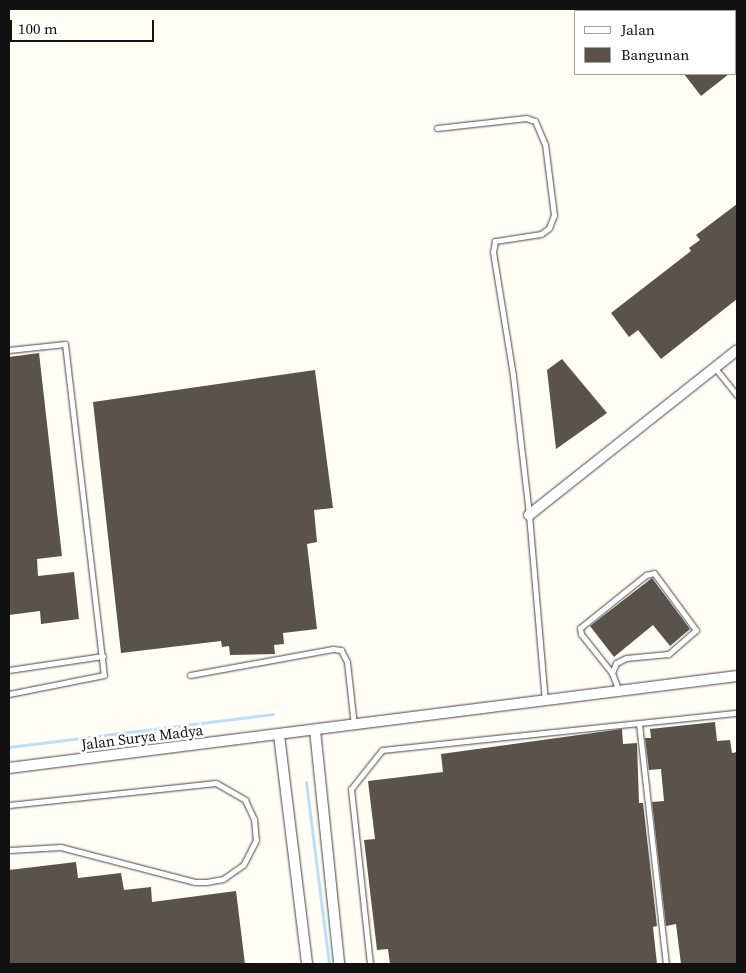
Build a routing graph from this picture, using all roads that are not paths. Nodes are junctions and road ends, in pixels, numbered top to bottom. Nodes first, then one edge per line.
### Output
1 (437, 128) dead end
2 (9, 350) edge
3 (737, 350) edge
4 (714, 368) junction
5 (737, 395) edge
6 (529, 515) junction
7 (103, 656) junction
8 (9, 670) edge
9 (612, 673) junction
10 (190, 675) dead end
11 (737, 676) edge
12 (619, 692) junction
13 (9, 694) edge
14 (545, 702) junction
15 (737, 714) edge
16 (639, 724) junction
17 (354, 725) junction
18 (315, 730) junction
19 (278, 735) junction
20 (9, 768) edge
21 (9, 805) edge
22 (9, 850) edge
23 (307, 964) edge
24 (339, 964) edge
25 (370, 964) edge
26 (666, 964) edge

1 - 6 lane
2 - 7 lane
3 - 4 street
4 - 5 lane
4 - 6 street
6 - 14 lane
7 - 8 lane
7 - 13 lane
9 - 9 lane
9 - 12 lane
10 - 17 lane
11 - 12 street, Jalan Surya Madya
12 - 14 street, Jalan Surya Madya
14 - 17 street, Jalan Surya Madya
15 - 16 lane
16 - 25 lane
16 - 26 lane
17 - 18 street, Jalan Surya Madya
18 - 19 street, Jalan Surya Madya
18 - 24 street
19 - 20 street, Jalan Surya Madya
19 - 23 street
21 - 22 lane

